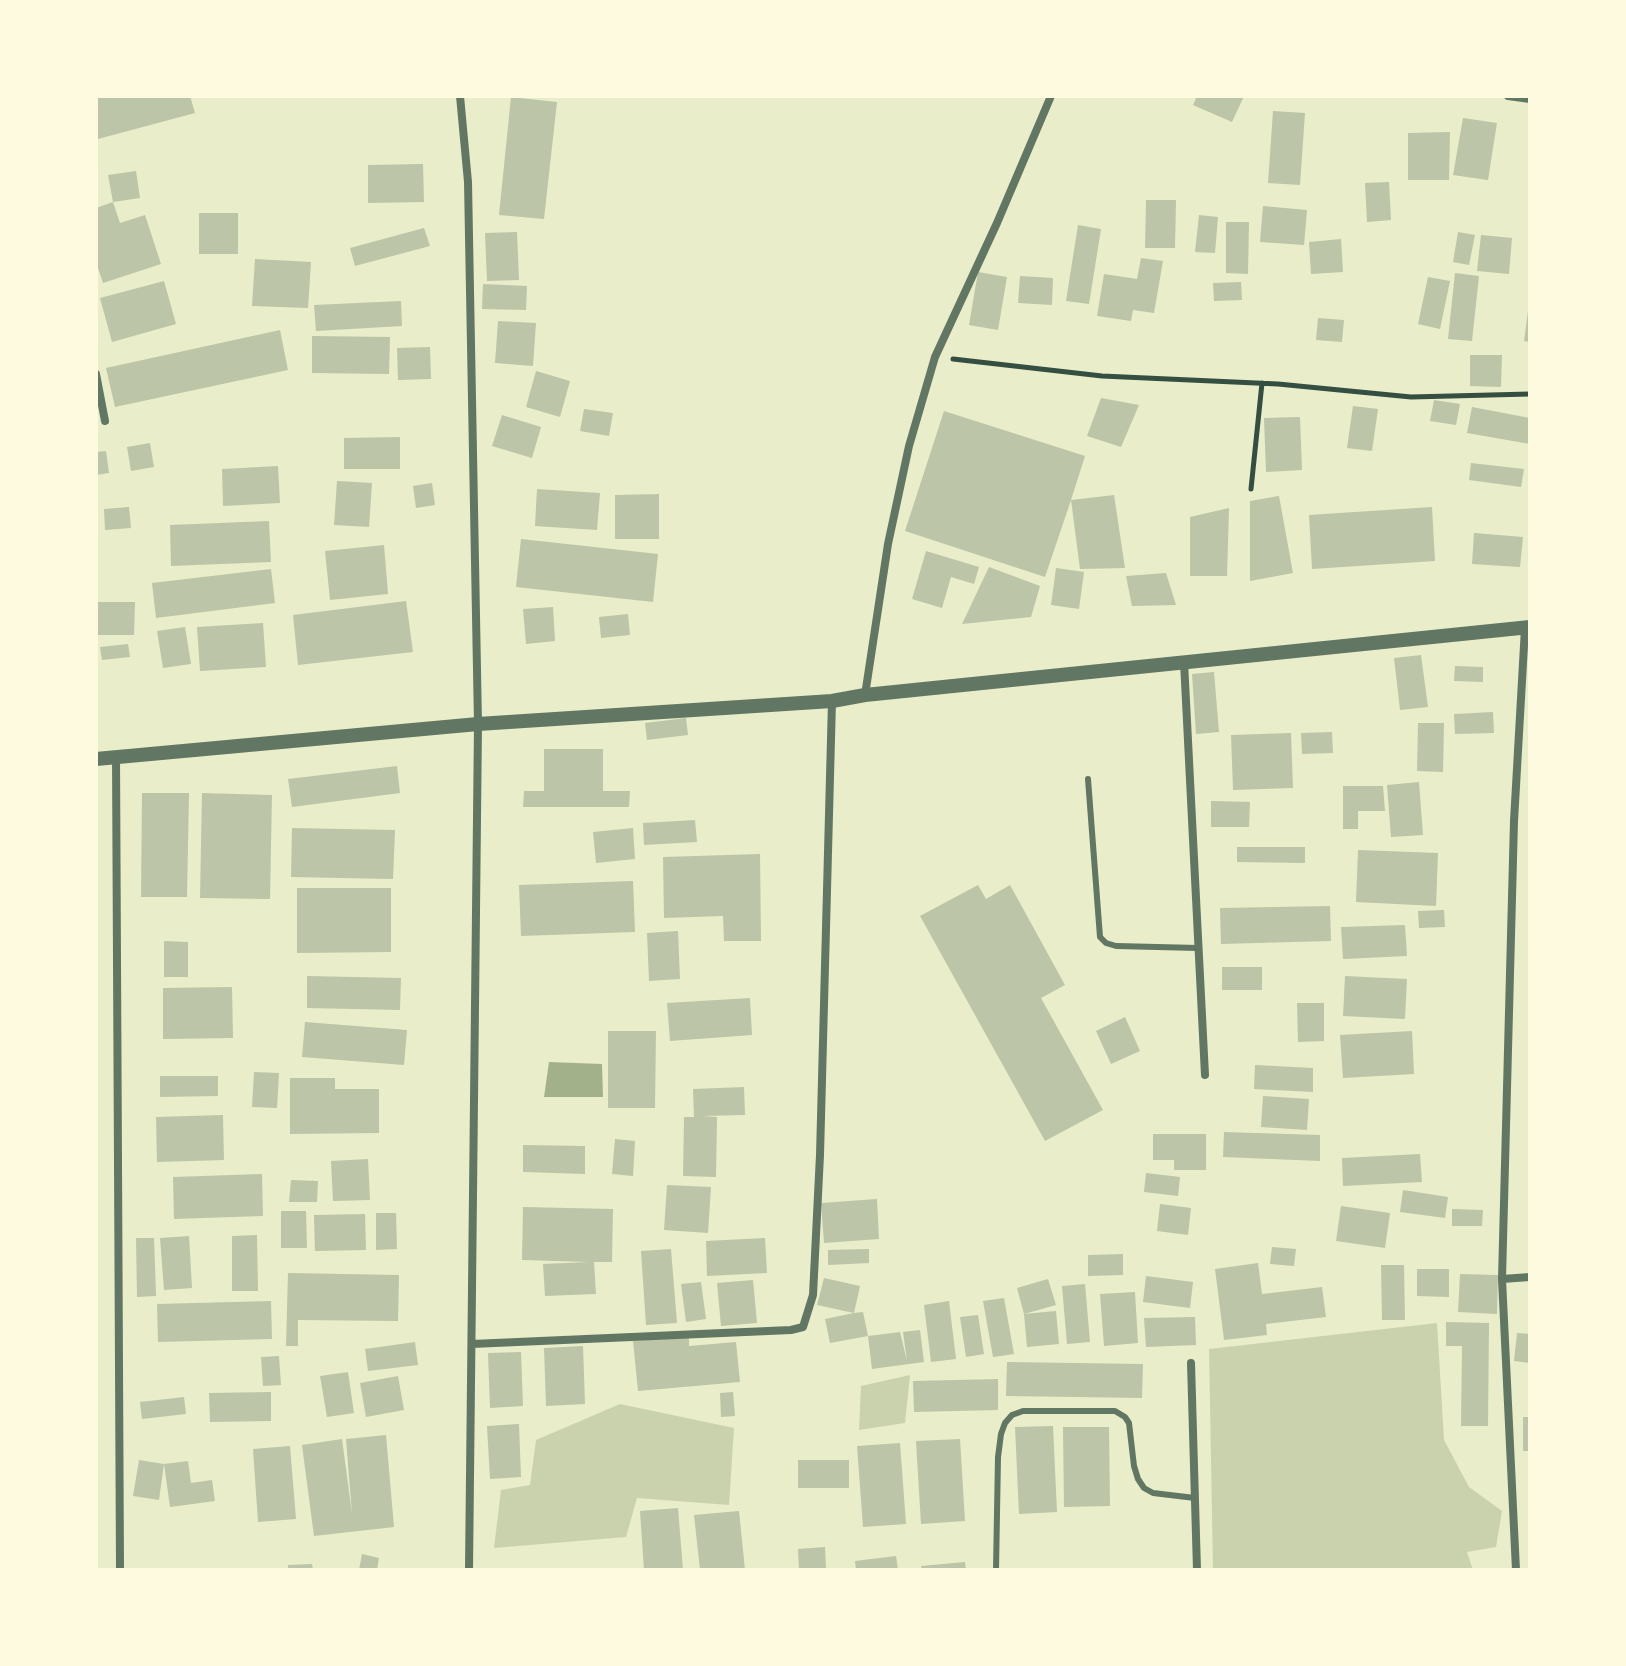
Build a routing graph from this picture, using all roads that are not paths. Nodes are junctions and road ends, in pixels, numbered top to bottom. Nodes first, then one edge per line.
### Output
1 (460, 96) edge
2 (1051, 96) edge
3 (1508, 96) edge
4 (1529, 98) edge
5 (96, 374) edge
6 (105, 421) dead end
7 (1528, 628) edge
8 (1184, 662) junction
9 (865, 695) junction
10 (832, 701) junction
11 (478, 724) junction
12 (116, 756) junction
13 (96, 759) edge
14 (1088, 779) dead end
15 (1198, 948) junction
16 (1205, 1075) dead end
17 (1530, 1277) edge
18 (1502, 1279) junction
19 (472, 1344) junction
20 (1191, 1363) dead end
21 (1195, 1498) junction
22 (120, 1570) edge
23 (469, 1570) edge
24 (996, 1570) edge
25 (1197, 1570) edge
26 (1516, 1570) edge

1 - 11 street
2 - 9 street
3 - 4 street
5 - 6 street
7 - 8 street
7 - 18 street
8 - 9 street
8 - 15 street
9 - 10 street
10 - 11 street
10 - 19 street
11 - 12 street
11 - 19 street
12 - 13 street
12 - 22 street
14 - 15 lane
15 - 16 street
17 - 18 street
18 - 26 street
19 - 23 street
20 - 21 street
21 - 24 lane
21 - 25 street

